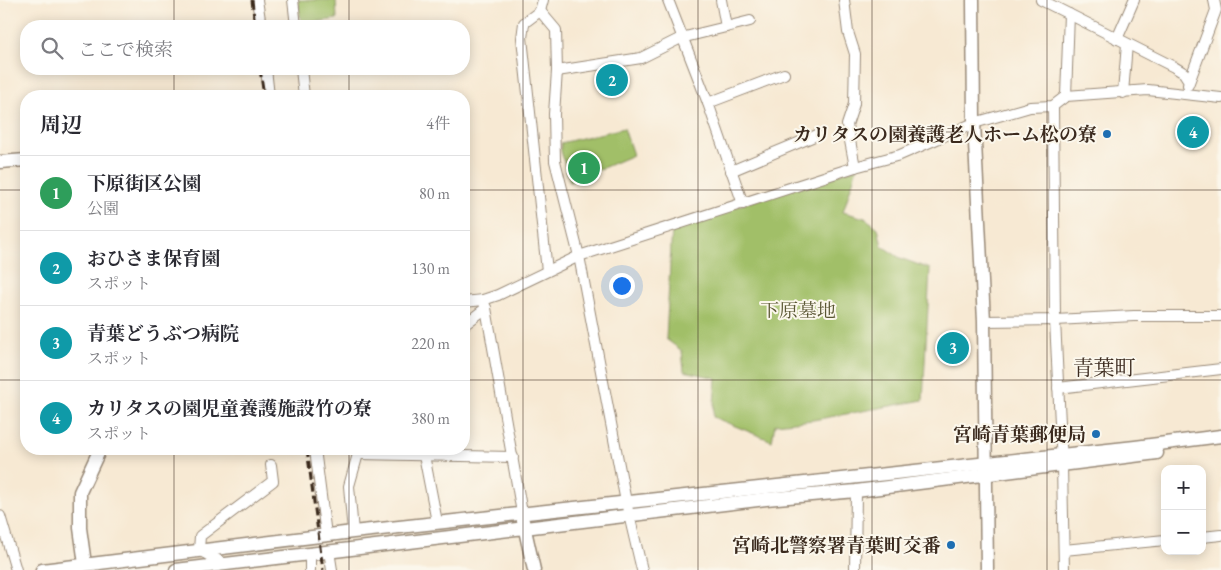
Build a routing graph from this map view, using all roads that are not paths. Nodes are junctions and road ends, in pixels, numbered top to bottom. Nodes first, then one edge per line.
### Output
1 (257, 0) edge
2 (293, 0) edge
3 (543, 0) edge
4 (668, 0) edge
5 (721, 0) edge
6 (844, 0) edge
7 (973, 0) edge
8 (1041, 0) edge
9 (1134, 0) edge
10 (1215, 0) edge
11 (1221, 3) edge
12 (540, 11) junction
13 (1069, 14) junction
14 (260, 20) edge
15 (295, 20) edge
16 (750, 21) dead end
17 (726, 27) junction
18 (681, 38) junction
19 (1122, 42) junction
20 (557, 71) junction
21 (784, 74) dead end
22 (267, 75) edge
23 (302, 75) edge
24 (1189, 81) junction
25 (269, 90) edge
26 (303, 90) edge
27 (1123, 93) junction
28 (1187, 94) junction
29 (1066, 96) junction
30 (1221, 98) edge
31 (708, 103) junction
32 (1053, 106) junction
33 (974, 123) junction
34 (817, 136) dead end
35 (20, 160) edge
36 (0, 162) edge
37 (855, 167) junction
38 (732, 171) junction
39 (742, 204) junction
40 (579, 256) junction
41 (547, 271) junction
42 (470, 303) edge
43 (484, 304) junction
44 (1221, 316) edge
45 (470, 319) edge
46 (1056, 320) junction
47 (984, 321) junction
48 (1221, 369) edge
49 (1058, 388) junction
50 (1221, 436) edge
51 (1221, 444) edge
52 (97, 455) edge
53 (316, 455) edge
54 (357, 455) edge
55 (424, 455) edge
56 (470, 455) edge
57 (513, 457) junction
58 (1062, 460) junction
59 (272, 465) dead end
60 (986, 470) junction
61 (856, 491) junction
62 (626, 502) junction
63 (522, 513) junction
64 (629, 515) junction
65 (0, 516) edge
66 (437, 522) junction
67 (524, 528) junction
68 (353, 532) junction
69 (326, 535) junction
70 (1221, 535) edge
71 (1206, 537) edge
72 (1161, 540) edge
73 (199, 550) junction
74 (1064, 550) junction
75 (329, 551) junction
76 (310, 554) junction
77 (86, 567) edge
78 (225, 567) edge
79 (16, 570) edge
80 (42, 570) edge
81 (176, 570) edge
82 (310, 570) edge
83 (332, 570) edge
84 (534, 570) edge
85 (642, 570) edge
86 (855, 570) edge
87 (987, 570) edge
88 (1064, 570) edge

1 - 14 street
2 - 15 street
3 - 12 street
4 - 18 street
5 - 17 street
6 - 37 street
7 - 33 street
8 - 13 street
9 - 19 street
10 - 11 street
10 - 24 street
12 - 20 street
12 - 41 street
13 - 19 street
13 - 29 street
16 - 17 street
17 - 18 street
18 - 20 street
18 - 31 street
19 - 24 street
19 - 27 street
20 - 40 street
21 - 31 street
22 - 25 street
23 - 26 street
24 - 28 street
27 - 28 street
27 - 29 street
28 - 30 street
29 - 32 street
31 - 38 street
32 - 33 street
32 - 46 street
33 - 37 street
33 - 47 street
34 - 38 street
35 - 36 street
37 - 39 street
38 - 39 street
39 - 40 street
40 - 41 street
40 - 62 street
41 - 43 street
42 - 43 street
43 - 45 street
43 - 57 street
44 - 46 street
46 - 47 street
46 - 49 street
47 - 60 street
48 - 49 street
49 - 58 street
50 - 58 street
51 - 58 street
52 - 77 street
53 - 69 street
54 - 68 street
55 - 66 street
56 - 57 street
57 - 63 street
58 - 60 street
58 - 74 street
59 - 73 street
60 - 61 street
60 - 62 street
60 - 87 street
61 - 64 street
61 - 86 street
62 - 63 street
62 - 64 street
63 - 66 street
63 - 67 street
64 - 67 street
64 - 85 street
65 - 79 street
66 - 68 street
67 - 75 street
67 - 84 street
68 - 69 street
69 - 73 street
70 - 71 street
72 - 74 street
73 - 77 street
73 - 78 street
74 - 88 street
75 - 76 street
75 - 83 street
76 - 78 street
76 - 82 street
77 - 80 street
78 - 81 street

